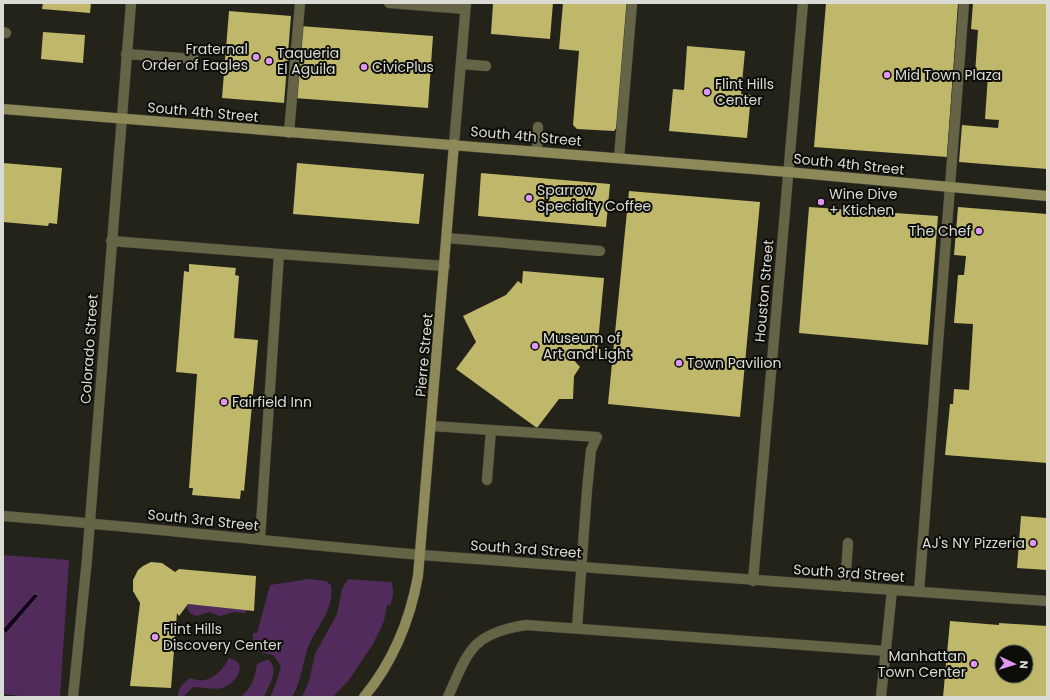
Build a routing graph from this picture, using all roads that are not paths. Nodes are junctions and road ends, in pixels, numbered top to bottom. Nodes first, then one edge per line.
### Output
1 (131, 3) edge
2 (300, 3) edge
3 (389, 3) edge
4 (632, 3) edge
5 (803, 3) edge
6 (964, 3) edge
7 (465, 6) edge
8 (126, 54) junction
9 (194, 59) dead end
10 (461, 64) junction
11 (486, 66) dead end
12 (3, 110) edge
13 (121, 119) junction
14 (538, 127) dead end
15 (289, 133) junction
16 (454, 144) junction
17 (537, 151) junction
18 (619, 158) junction
19 (788, 172) junction
20 (948, 188) junction
21 (1047, 196) edge
22 (447, 238) junction
23 (111, 241) junction
24 (600, 251) dead end
25 (280, 254) junction
26 (445, 266) junction
27 (432, 426) junction
28 (491, 430) junction
29 (487, 480) dead end
30 (3, 516) edge
31 (89, 522) junction
32 (260, 539) junction
33 (848, 543) dead end
34 (421, 555) junction
35 (582, 567) junction
36 (753, 581) junction
37 (845, 587) junction
38 (892, 590) junction
39 (919, 592) junction
40 (1047, 601) edge
41 (577, 628) junction
42 (886, 651) junction
43 (73, 697) edge
44 (364, 697) edge
45 (448, 697) edge
46 (881, 697) edge

1 - 8 street, Colorado Street
2 - 15 street
3 - 7 street
4 - 18 street
5 - 19 street, Houston Street
6 - 20 street
7 - 10 street, Pierre Street
8 - 9 street
8 - 13 street, Colorado Street
10 - 11 street
10 - 16 street, Pierre Street
12 - 13 main road, South 4th Street
13 - 15 main road, South 4th Street
13 - 23 street, Colorado Street
14 - 17 street
15 - 16 main road, South 4th Street
16 - 17 main road, South 4th Street
16 - 22 main road, Pierre Street
17 - 18 main road, South 4th Street
18 - 19 main road, South 4th Street
19 - 20 main road, South 4th Street
19 - 36 street, Houston Street
20 - 21 main road, South 4th Street
20 - 39 street
22 - 24 street
22 - 26 main road, Pierre Street
23 - 25 street
23 - 31 street, Colorado Street
25 - 26 street
25 - 32 street
26 - 27 main road, Pierre Street
27 - 28 street
27 - 34 main road, Pierre Street
28 - 29 street
28 - 35 street
30 - 31 street, South 3rd Street
31 - 32 street, South 3rd Street
31 - 43 street, Colorado Street
32 - 34 street, South 3rd Street
33 - 37 street
34 - 35 street, South 3rd Street
34 - 44 main road, Pierre Street
35 - 36 street, South 3rd Street
35 - 41 street
36 - 37 street, South 3rd Street
37 - 38 street, South 3rd Street
38 - 39 street, South 3rd Street
38 - 42 street
39 - 40 street, South 3rd Street
41 - 42 street
41 - 45 street
42 - 46 street

